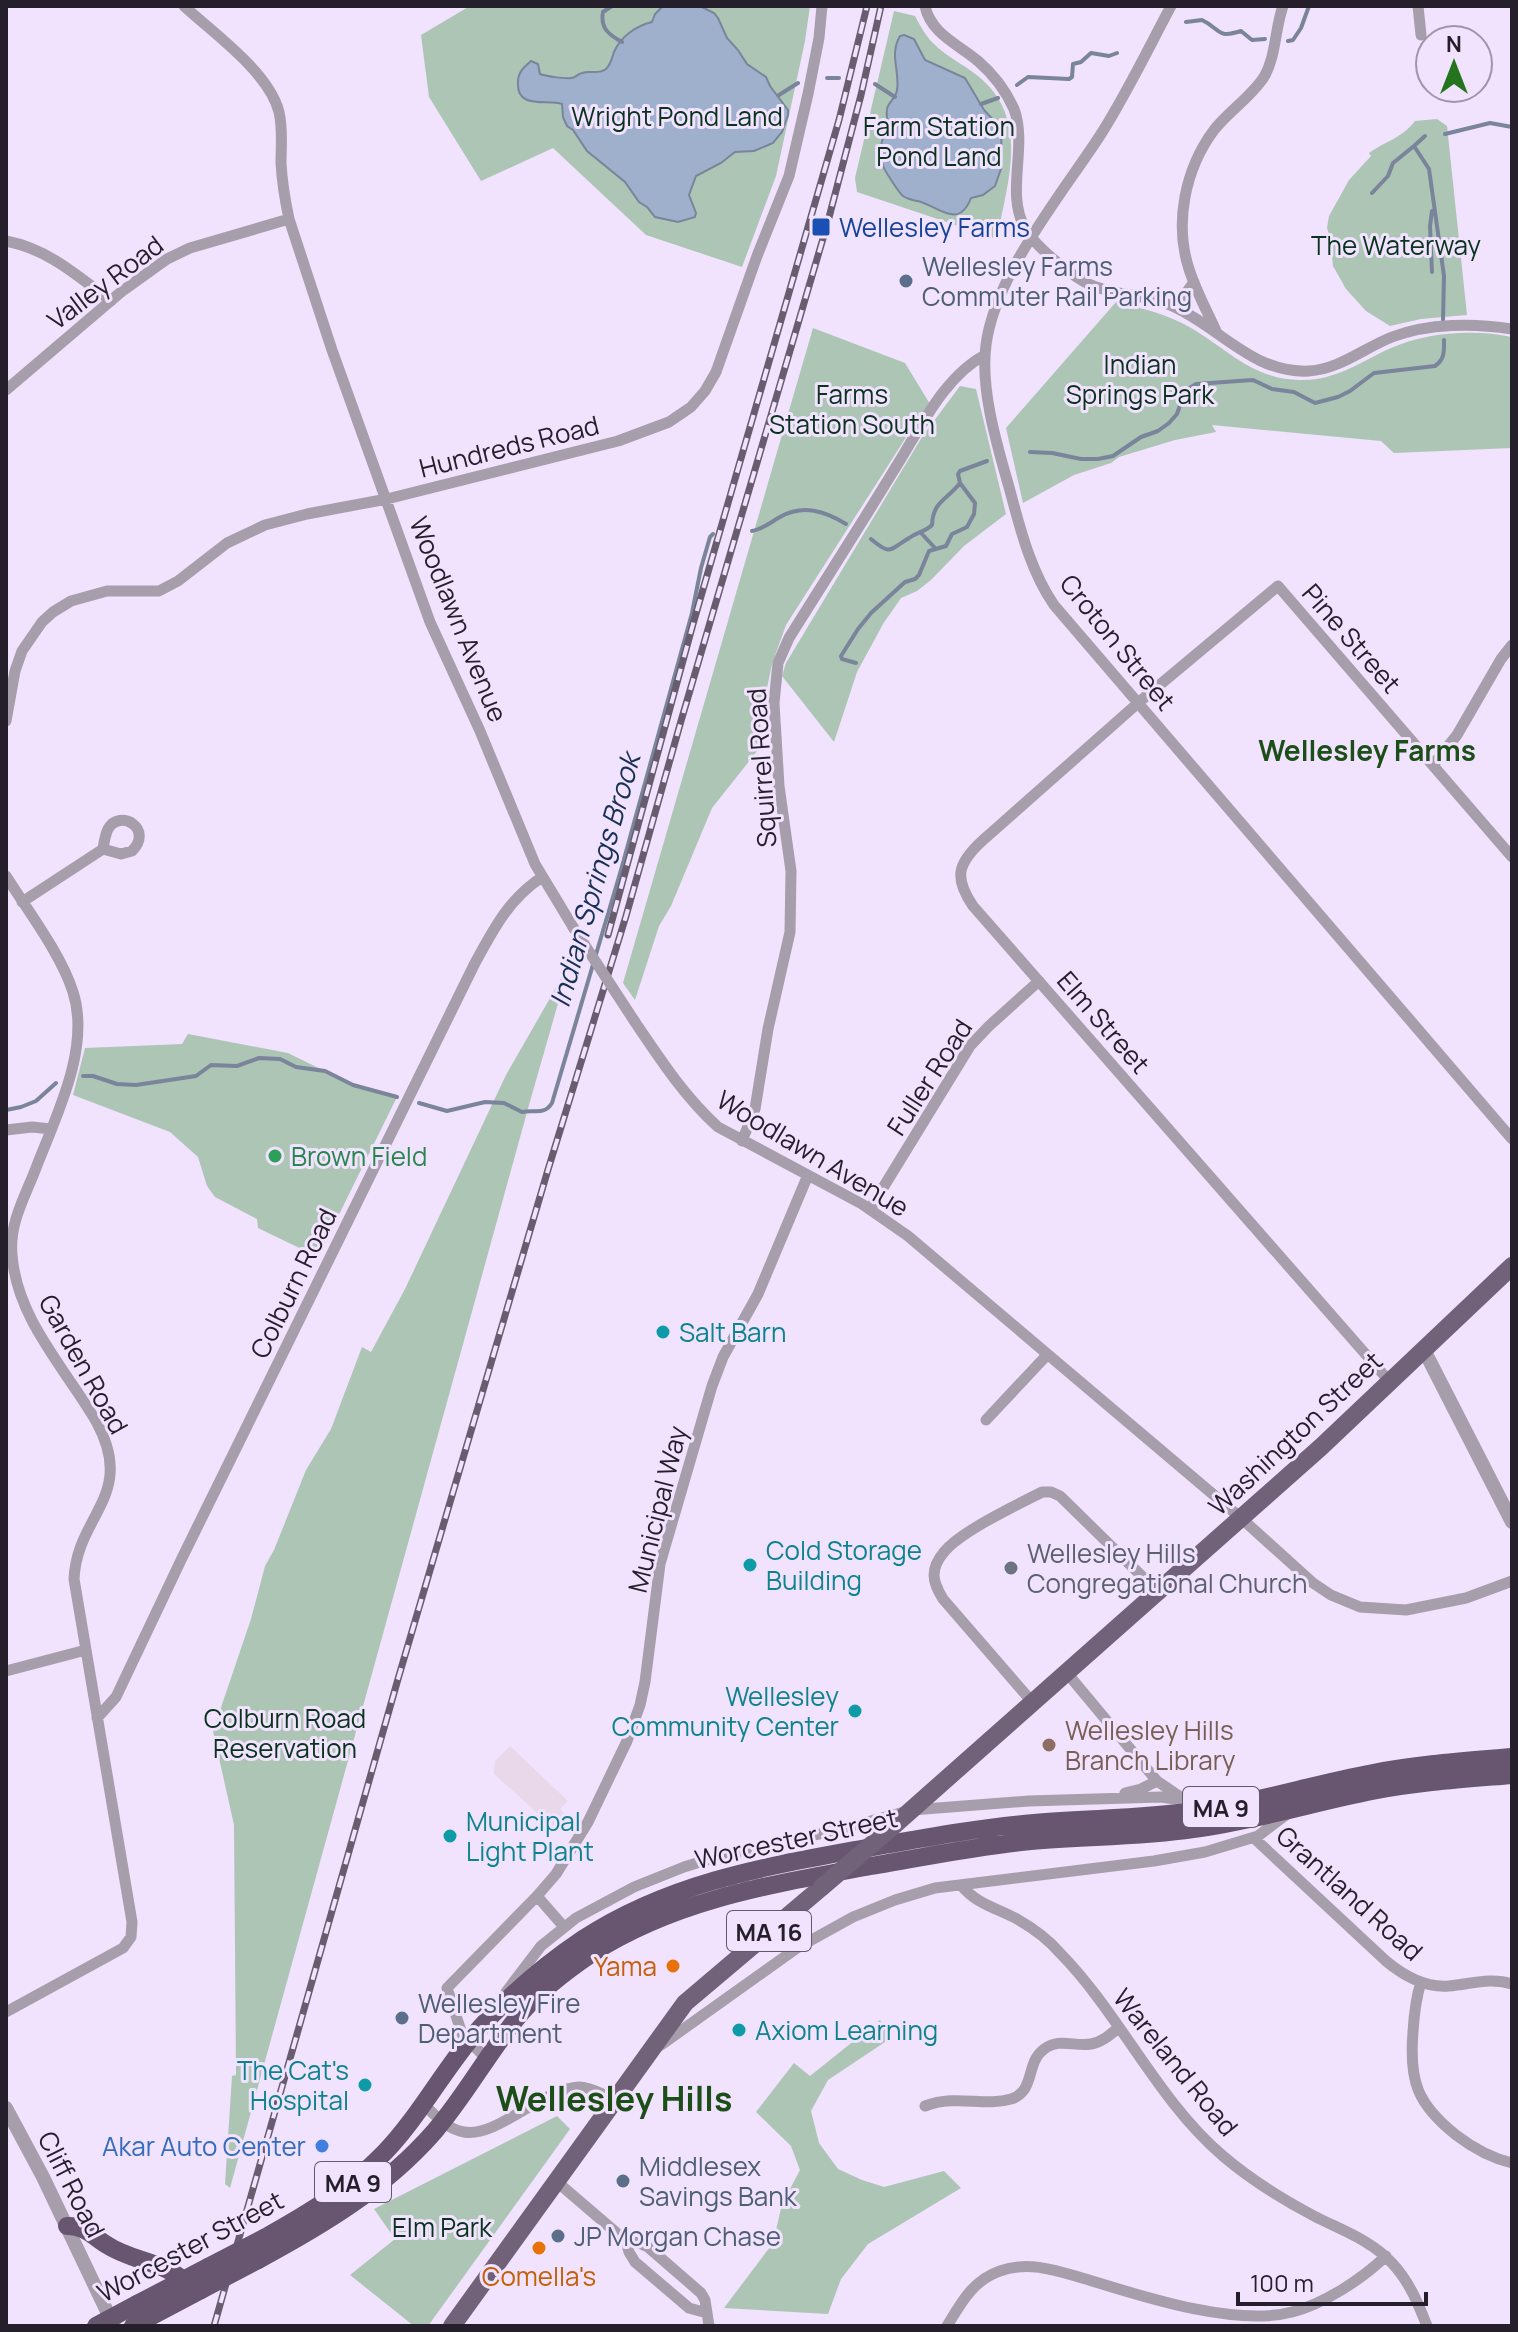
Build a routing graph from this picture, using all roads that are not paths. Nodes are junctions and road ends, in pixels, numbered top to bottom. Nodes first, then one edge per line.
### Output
1 (184, 6) edge
2 (822, 6) edge
3 (925, 6) edge
4 (1171, 6) edge
5 (1283, 6) edge
6 (289, 219) junction
7 (1032, 238) junction
8 (6, 241) edge
9 (1194, 282) junction
10 (111, 301) junction
11 (1176, 307) junction
12 (1512, 329) edge
13 (1216, 332) junction
14 (985, 355) junction
15 (6, 390) edge
16 (387, 499) junction
17 (1512, 645) edge
18 (1138, 703) junction
19 (6, 721) edge
20 (1433, 765) junction
21 (103, 849) dead end
22 (1512, 857) edge
23 (6, 876) edge
24 (542, 877) junction
25 (22, 902) junction
26 (1039, 981) junction
27 (51, 1129) junction
28 (6, 1130) edge
29 (1512, 1139) edge
30 (742, 1141) junction
31 (808, 1175) junction
32 (870, 1209) junction
33 (1512, 1266) edge
34 (1424, 1350) junction
35 (1047, 1355) junction
36 (1390, 1382) junction
37 (986, 1420) dead end
38 (1241, 1518) junction
39 (1512, 1522) edge
40 (1512, 1581) edge
41 (1158, 1592) junction
42 (86, 1650) junction
43 (6, 1671) edge
44 (1067, 1673) junction
45 (1033, 1703) junction
46 (97, 1718) junction
47 (1512, 1757) edge
48 (1512, 1775) edge
49 (1157, 1781) junction
50 (1089, 1799) junction
51 (1192, 1801) junction
52 (1224, 1807) junction
53 (912, 1810) junction
54 (1290, 1811) junction
55 (1254, 1838) junction
56 (961, 1885) junction
57 (537, 1896) junction
58 (564, 1927) junction
59 (716, 1975) junction
60 (1421, 1982) junction
61 (1512, 1984) edge
62 (732, 1993) junction
63 (6, 2012) edge
64 (489, 2018) junction
65 (1118, 2028) junction
66 (468, 2042) junction
67 (644, 2058) junction
68 (487, 2059) junction
69 (614, 2099) junction
70 (423, 2104) junction
71 (925, 2106) dead end
72 (6, 2108) edge
73 (443, 2121) junction
74 (1512, 2163) edge
75 (556, 2181) junction
76 (67, 2226) junction
77 (626, 2241) junction
78 (1386, 2256) junction
79 (183, 2280) junction
80 (707, 2313) junction
81 (138, 2317) edge
82 (96, 2326) edge
83 (114, 2326) edge
84 (452, 2326) edge
85 (709, 2326) edge
86 (947, 2326) edge
87 (1427, 2326) edge

1 - 6 street, Woodlawn Avenue
2 - 16 street, Hundreds Road
3 - 7 street
4 - 7 street, Croton Street
5 - 9 street
6 - 10 street, Valley Road
6 - 16 street, Woodlawn Avenue
7 - 11 street
7 - 14 street, Croton Street
8 - 10 street
9 - 11 street
9 - 13 street
10 - 15 street, Valley Road
11 - 13 street
12 - 13 street
14 - 18 street, Croton Street
14 - 30 street, Squirrel Road
16 - 19 street, Hundreds Road
16 - 24 street, Woodlawn Avenue
17 - 20 street
18 - 20 street, Pine Street
18 - 26 street, Elm Street
18 - 29 street, Croton Street
20 - 22 street, Pine Street
21 - 25 street
23 - 25 street, Garden Road
24 - 30 street, Woodlawn Avenue, bridge
24 - 46 street, Colburn Road
25 - 27 street, Garden Road
26 - 32 street, Fuller Road
26 - 36 street, Elm Street
27 - 28 street
27 - 42 street, Garden Road
30 - 31 street, Woodlawn Avenue
31 - 32 street, Woodlawn Avenue
31 - 57 street, Municipal Way
32 - 35 street, Woodlawn Avenue
33 - 34 main road, Washington Street / MA 16
34 - 36 main road, Washington Street / MA 16
34 - 39 street
35 - 37 street
35 - 38 street, Woodlawn Avenue
36 - 38 main road, Washington Street / MA 16
38 - 40 street, Woodlawn Avenue
38 - 41 main road, Washington Street / MA 16
41 - 44 main road, Washington Street / MA 16
41 - 45 street
42 - 43 street
42 - 46 street, Garden Road
44 - 45 main road, Washington Street / MA 16
44 - 49 street
45 - 53 main road, Washington Street / MA 16
46 - 63 street, Garden Road
47 - 52 highway, Worcester Street / MA 9
48 - 54 highway, Worcester Street / MA 9
49 - 50 street
49 - 51 street
50 - 51 street
50 - 53 street
51 - 52 street
52 - 64 highway, Worcester Street / MA 9
53 - 58 street
53 - 59 main road, Washington Street / MA 16, bridge
54 - 55 street
54 - 68 highway, Worcester Street / MA 9
55 - 56 street
55 - 60 street, Grantland Road
56 - 62 street
56 - 65 street, Wareland Road
57 - 58 street
57 - 66 street, Municipal Way
58 - 64 street
59 - 62 street
59 - 67 main road, Washington Street / MA 16
60 - 61 street, Grantland Road
60 - 74 street
62 - 67 street
64 - 66 highway, Worcester Street / MA 9
65 - 71 street
65 - 78 street, Wareland Road
66 - 68 street, Municipal Way
66 - 70 highway, Worcester Street / MA 9
67 - 69 main road, Washington Street / MA 16
68 - 73 highway, Worcester Street / MA 9
69 - 73 street
69 - 75 main road, Washington Street / MA 16
70 - 73 street
70 - 79 highway, Worcester Street / MA 9, bridge
72 - 76 street, Cliff Road
73 - 81 highway, Worcester Street / MA 9, bridge
75 - 77 street
75 - 84 main road, Washington Street / MA 16
76 - 79 highway
76 - 83 street, Cliff Road
77 - 80 street
77 - 80 street
78 - 86 street
78 - 87 street, Wareland Road
79 - 81 highway, Worcester Street / MA 9
80 - 85 street
81 - 82 highway, Worcester Street / MA 9, bridge

